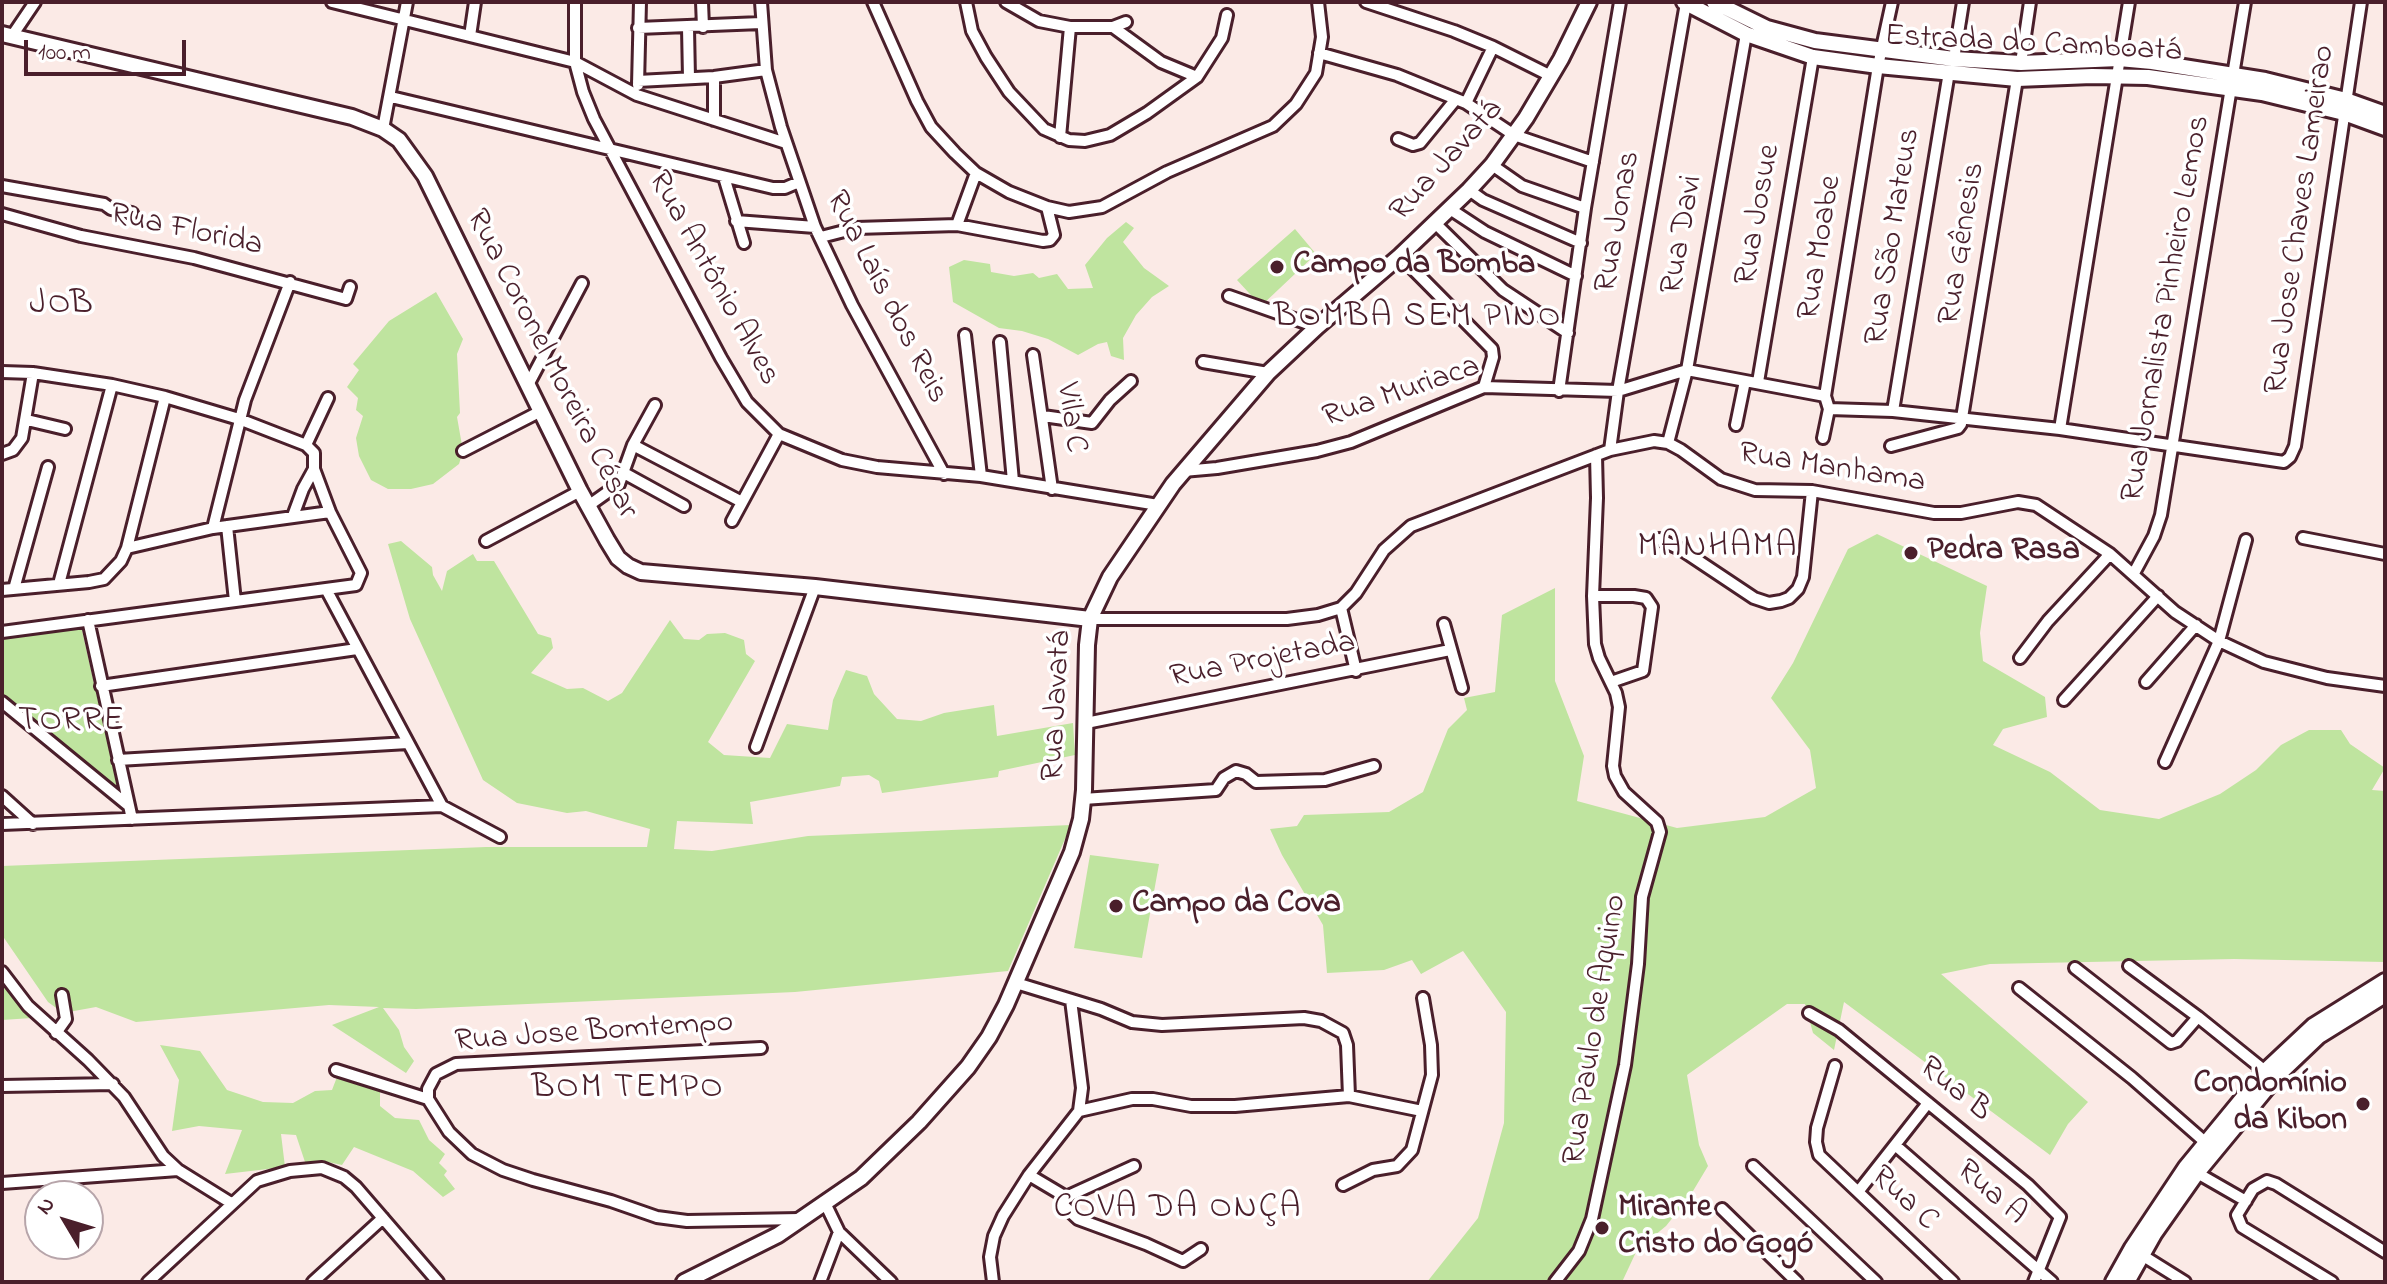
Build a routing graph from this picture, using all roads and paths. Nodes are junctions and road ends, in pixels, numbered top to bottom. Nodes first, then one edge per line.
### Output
1 (35, 2) edge
2 (332, 2) edge
3 (407, 2) edge
4 (475, 2) edge
5 (575, 2) edge
6 (640, 2) edge
7 (702, 2) edge
8 (761, 2) edge
9 (873, 2) edge
10 (966, 2) edge
11 (1006, 2) edge
12 (1318, 2) edge
13 (1366, 2) edge
14 (1589, 2) edge
15 (1620, 2) edge
16 (1685, 2) edge
17 (1714, 2) edge
18 (1892, 2) edge
19 (1963, 2) edge
20 (2030, 2) edge
21 (2129, 2) edge
22 (2245, 2) edge
23 (2361, 2) edge
24 (1227, 15) dead end
25 (404, 20) junction
26 (1126, 22) dead end
27 (761, 23) junction
28 (703, 27) junction
29 (1070, 27) junction
30 (1113, 27) junction
31 (638, 28) junction
32 (688, 28) junction
33 (1746, 34) junction
34 (7, 35) edge
35 (470, 36) junction
36 (1493, 47) junction
37 (1881, 51) junction
38 (1319, 53) junction
39 (1813, 57) junction
40 (2119, 59) junction
41 (575, 62) junction
42 (2021, 63) junction
43 (1878, 66) junction
44 (1951, 66) junction
45 (766, 70) junction
46 (1551, 76) junction
47 (2118, 76) junction
48 (714, 77) junction
49 (1197, 77) junction
50 (689, 78) junction
51 (2017, 79) junction
52 (638, 81) junction
53 (2233, 81) junction
54 (637, 95) junction
55 (391, 97) junction
56 (1461, 101) junction
57 (2345, 106) junction
58 (2385, 114) edge
59 (714, 120) junction
60 (2385, 128) edge
61 (383, 129) junction
62 (1514, 135) junction
63 (1060, 137) junction
64 (1398, 139) dead end
65 (786, 143) junction
66 (610, 149) junction
67 (1593, 162) junction
68 (1492, 165) junction
69 (976, 173) junction
70 (724, 177) junction
71 (799, 182) junction
72 (2, 186) edge
73 (1469, 190) junction
74 (1047, 207) junction
75 (1585, 208) junction
76 (1450, 209) junction
77 (132, 213) dead end
78 (2, 214) edge
79 (736, 221) junction
80 (1435, 223) junction
81 (957, 225) junction
82 (815, 227) junction
83 (821, 237) junction
84 (744, 243) dead end
85 (1581, 243) junction
86 (1400, 256) junction
87 (1576, 276) junction
88 (290, 282) junction
89 (582, 283) dead end
90 (350, 287) dead end
91 (1229, 296) dead end
92 (1317, 327) junction
93 (1568, 333) junction
94 (965, 335) dead end
95 (1000, 342) dead end
96 (1033, 355) dead end
97 (1203, 362) dead end
98 (1687, 370) junction
99 (2, 372) edge
100 (33, 373) junction
101 (1268, 373) junction
102 (1131, 381) dead end
103 (1745, 381) junction
104 (1758, 382) junction
105 (112, 385) junction
106 (528, 385) junction
107 (1484, 387) junction
108 (1559, 391) junction
109 (1618, 391) junction
110 (1825, 396) junction
111 (165, 397) junction
112 (328, 398) dead end
113 (655, 405) dead end
114 (1829, 409) junction
115 (541, 411) junction
116 (1893, 411) junction
117 (1043, 416) junction
118 (1962, 418) junction
119 (239, 419) junction
120 (27, 420) junction
121 (1736, 425) dead end
122 (65, 429) dead end
123 (2060, 429) junction
124 (779, 434) junction
125 (1823, 438) dead end
126 (1668, 443) junction
127 (306, 445) junction
128 (633, 445) junction
129 (1891, 446) dead end
130 (2170, 446) junction
131 (1610, 450) junction
132 (463, 451) dead end
133 (2, 454) edge
134 (1596, 455) junction
135 (314, 464) junction
136 (48, 467) dead end
137 (1183, 471) junction
138 (624, 473) junction
139 (944, 474) junction
140 (981, 476) junction
141 (1013, 481) junction
142 (1052, 489) junction
143 (580, 491) junction
144 (1812, 491) junction
145 (740, 501) junction
146 (1158, 505) junction
147 (588, 506) junction
148 (684, 506) dead end
149 (330, 512) junction
150 (293, 516) junction
151 (732, 521) dead end
152 (227, 526) junction
153 (213, 528) junction
154 (2303, 538) dead end
155 (1659, 539) dead end
156 (2246, 540) dead end
157 (486, 541) dead end
158 (127, 548) junction
159 (2110, 554) junction
160 (2385, 554) edge
161 (2134, 573) junction
162 (59, 584) junction
163 (815, 587) junction
164 (326, 589) junction
165 (8, 590) edge
166 (1593, 596) junction
167 (2158, 596) junction
168 (235, 601) junction
169 (1341, 608) junction
170 (1090, 619) junction
171 (88, 620) junction
172 (1444, 624) dead end
173 (2196, 625) junction
174 (2, 632) edge
175 (2219, 641) junction
176 (357, 649) junction
177 (1450, 650) junction
178 (2020, 658) dead end
179 (1356, 671) junction
180 (1611, 682) junction
181 (2146, 682) dead end
182 (101, 686) junction
183 (2385, 686) edge
184 (1462, 688) dead end
185 (2064, 700) dead end
186 (2, 702) edge
187 (1086, 723) junction
188 (408, 743) junction
189 (756, 747) dead end
190 (118, 760) junction
191 (2165, 762) dead end
192 (1374, 766) dead end
193 (2, 796) edge
194 (1083, 799) junction
195 (129, 806) junction
196 (442, 806) junction
197 (132, 819) junction
198 (2, 824) edge
199 (33, 824) junction
200 (500, 837) dead end
201 (2129, 966) dead end
202 (2075, 968) dead end
203 (2, 972) edge
204 (2385, 981) edge
205 (1016, 983) junction
206 (2019, 988) dead end
207 (62, 995) dead end
208 (2385, 995) edge
209 (1423, 998) dead end
210 (1071, 1000) junction
211 (1809, 1013) dead end
212 (2198, 1017) junction
213 (56, 1033) junction
214 (761, 1048) dead end
215 (1835, 1066) dead end
216 (336, 1070) dead end
217 (2265, 1071) junction
218 (113, 1084) junction
219 (2, 1086) edge
220 (1349, 1096) junction
221 (428, 1099) junction
222 (1928, 1103) junction
223 (1079, 1111) junction
224 (1422, 1111) junction
225 (2205, 1142) junction
226 (1895, 1145) junction
227 (1134, 1166) dead end
228 (1753, 1166) dead end
229 (178, 1170) junction
230 (2192, 1170) junction
231 (1029, 1175) junction
232 (2, 1183) edge
233 (1343, 1185) dead end
234 (1858, 1192) junction
235 (1066, 1197) junction
236 (2246, 1201) junction
237 (231, 1203) junction
238 (825, 1203) junction
239 (1722, 1209) dead end
240 (383, 1218) junction
241 (800, 1219) junction
242 (839, 1232) junction
243 (1201, 1249) dead end
244 (2137, 1252) junction
245 (2385, 1252) edge
246 (2039, 1270) junction
247 (702, 1278) edge
248 (148, 1282) edge
249 (313, 1282) edge
250 (438, 1282) edge
251 (684, 1282) edge
252 (820, 1282) edge
253 (891, 1282) edge
254 (993, 1282) edge
255 (1555, 1282) edge
256 (1797, 1282) edge
257 (1876, 1282) edge
258 (1953, 1282) edge
259 (2034, 1282) edge
260 (2052, 1282) edge
261 (2113, 1282) edge
262 (2127, 1282) edge
263 (2185, 1282) edge
264 (2332, 1282) edge

1 - 34 street
2 - 25 street
3 - 25 street
4 - 35 street
5 - 41 street, Rua Antônio Alves
6 - 31 street
7 - 28 street
8 - 27 street, Rua Laís dos Reis
9 - 69 street
10 - 63 street
11 - 29 street
12 - 38 street
13 - 36 street
14 - 46 street, Rua Javatá
15 - 67 street
16 - 33 street, Estrada do Camboatá
16 - 109 street, Rua Jonas
17 - 37 street, Estrada do Camboatá
18 - 37 street, Rua Moabe
19 - 44 street, Rua São Mateus
20 - 42 street
21 - 40 street
22 - 53 street, Rua Jornalista Pinheiro Lemos
23 - 57 street, Rua Jose Chaves Lameirao
24 - 49 street
25 - 35 street
25 - 55 street
26 - 30 street
27 - 28 street
27 - 45 street, Rua Laís dos Reis
28 - 32 street
29 - 30 street
29 - 63 street
30 - 49 street
31 - 32 street
31 - 52 street
32 - 50 street
33 - 39 street, Estrada do Camboatá
33 - 98 street, Rua Davi
34 - 61 street, Rua Coronel Moreira César
35 - 41 street
36 - 46 street
36 - 56 street
37 - 43 street, Rua Moabe
37 - 44 street, Estrada do Camboatá
38 - 56 street
38 - 74 street
39 - 43 street, Estrada do Camboatá
39 - 104 street, Rua Josue
40 - 42 street, Estrada do Camboatá
40 - 47 street
40 - 53 street, Estrada do Camboatá
41 - 54 street
41 - 66 street, Rua Antônio Alves
42 - 44 street, Estrada do Camboatá
43 - 44 street, Estrada do Camboatá
43 - 110 street, Rua Moabe
44 - 51 street, Estrada do Camboatá
44 - 116 street, Rua São Mateus
45 - 48 street
45 - 65 street, Rua Laís dos Reis
46 - 62 street, Rua Javatá
47 - 51 street, Estrada do Camboatá
47 - 53 street, Estrada do Camboatá
47 - 123 street
48 - 50 street
48 - 59 street
49 - 63 street
50 - 52 street
51 - 118 street, Rua Gênesis
52 - 54 street
53 - 57 street, Estrada do Camboatá
53 - 130 street, Rua Jornalista Pinheiro Lemos
54 - 59 street
55 - 61 street
55 - 66 street
56 - 62 street
56 - 64 street
57 - 58 street, Estrada do Camboatá
57 - 60 street, Estrada do Camboatá
57 - 130 street, Rua Jose Chaves Lameirao
59 - 65 street
61 - 106 street, Rua Coronel Moreira César
62 - 67 street
62 - 68 street, Rua Javatá
65 - 71 street, Rua Laís dos Reis
66 - 70 street
66 - 124 street, Rua Antônio Alves
67 - 75 street
68 - 73 street, Rua Javatá
68 - 75 street
69 - 74 street
69 - 81 street
70 - 71 street
70 - 79 street
71 - 82 street, Rua Laís dos Reis
72 - 77 street
73 - 76 street, Rua Javatá
73 - 85 street
74 - 81 street
75 - 85 street
76 - 80 street, Rua Javatá
76 - 87 street
78 - 88 street, Rua Florida
79 - 82 street
79 - 84 street
80 - 86 street, Rua Javatá
80 - 93 street
81 - 83 street
82 - 83 street, Rua Laís dos Reis
83 - 139 street, Rua Laís dos Reis
85 - 87 street
86 - 92 street, Rua Javatá
86 - 107 street
87 - 93 street
88 - 90 street, Rua Florida
88 - 119 street
89 - 106 street
91 - 92 street
92 - 101 street, Rua Javatá
93 - 108 street
94 - 140 street
95 - 141 street
96 - 117 street, Vila C
97 - 101 street
98 - 103 street, Rua Muriaca
98 - 109 street, Rua Muriaca
98 - 126 street, Rua Davi
99 - 100 street
100 - 105 street
100 - 120 street
101 - 137 street, Rua Javatá
102 - 117 street
103 - 104 street, Rua Muriaca
103 - 121 street
104 - 110 street, Rua Muriaca
105 - 111 street
105 - 162 street
106 - 115 street, Rua Coronel Moreira César
107 - 108 street, Rua Muriaca
107 - 137 street, Rua Muriaca
108 - 109 street, Rua Muriaca
109 - 131 street, Rua Jonas
110 - 114 street, Rua Moabe
111 - 119 street
111 - 158 street
112 - 127 street
113 - 128 street
114 - 116 street
114 - 125 street, Rua Moabe
115 - 132 street
115 - 143 street, Rua Coronel Moreira César
116 - 118 street
117 - 142 street, Vila C
118 - 123 street
118 - 129 street
119 - 127 street
119 - 153 street
120 - 122 street
120 - 133 street
123 - 130 street
124 - 139 street, Rua Antônio Alves
124 - 145 street
126 - 131 street
126 - 144 street, Rua Manhama
127 - 135 street
128 - 138 street
128 - 145 street
130 - 161 street, Rua Jornalista Pinheiro Lemos
131 - 134 street
134 - 166 street
134 - 169 street
135 - 149 street
135 - 150 street
136 - 165 street
137 - 146 street, Rua Javatá
138 - 147 street
138 - 148 street
139 - 140 street, Rua Antônio Alves
140 - 141 street, Rua Antônio Alves
141 - 142 street, Rua Antônio Alves
142 - 146 street, Rua Antônio Alves
143 - 147 street, Rua Coronel Moreira César
143 - 157 street
144 - 155 street
144 - 159 street, Rua Manhama
145 - 151 street
146 - 170 street, Rua Javatá
147 - 163 street, Rua Coronel Moreira César
149 - 150 street
149 - 164 street
150 - 152 street
152 - 153 street
152 - 168 street
153 - 158 street
154 - 160 street
156 - 175 street
158 - 162 street
159 - 161 street, Rua Manhama
159 - 178 street
161 - 167 street, Rua Manhama
162 - 165 street
163 - 170 street, Rua Coronel Moreira César
163 - 189 street
164 - 168 street
164 - 176 street
166 - 180 street
166 - 180 street
167 - 173 street, Rua Manhama
167 - 185 street
168 - 171 street
169 - 170 street
169 - 179 street
170 - 187 street, Rua Javatá
171 - 174 street
171 - 182 street
172 - 177 street
173 - 175 street, Rua Manhama
173 - 181 street
175 - 183 street, Rua Manhama
175 - 191 street
176 - 182 street
176 - 188 street
177 - 179 street, Rua Projetada
177 - 184 street
179 - 187 street, Rua Projetada
180 - 255 street, Rua Paulo de Aquino
182 - 190 street
186 - 195 street
187 - 194 street, Rua Javatá
188 - 190 street
188 - 196 street
190 - 195 street
192 - 194 street
193 - 199 street
194 - 205 street, Rua Javatá
195 - 197 street
196 - 197 street
196 - 200 street
197 - 199 street
198 - 199 street
201 - 212 street
202 - 212 street
203 - 213 street
204 - 217 street
205 - 210 street
205 - 238 street, Rua Javatá
206 - 225 street
207 - 213 street
208 - 230 street
209 - 224 street
210 - 220 street
210 - 223 street
211 - 222 street, Rua B
212 - 217 street
213 - 218 street
214 - 221 street, Rua Jose Bomtempo
215 - 234 street, Rua C
216 - 221 street
217 - 225 street
218 - 219 street
218 - 229 street
220 - 223 street
220 - 224 street
221 - 241 street, Rua Jose Bomtempo
222 - 226 street
222 - 246 street, Rua B
223 - 231 street
224 - 233 street
225 - 230 street
226 - 234 street
226 - 246 street, Rua A
227 - 235 street
228 - 257 street
229 - 232 street
229 - 237 street
230 - 236 street
230 - 244 street
231 - 235 street
231 - 254 street
234 - 258 street, Rua C
235 - 243 street
236 - 245 street
236 - 264 street
237 - 240 street
237 - 248 street
238 - 241 street, Rua Javatá
238 - 242 street
239 - 256 street
240 - 249 street
240 - 250 street
241 - 247 street, Rua Javatá
242 - 252 street
242 - 253 street
244 - 261 street
244 - 262 street
244 - 263 street
246 - 259 street
246 - 260 street, Rua A
247 - 251 street, Rua Javatá

